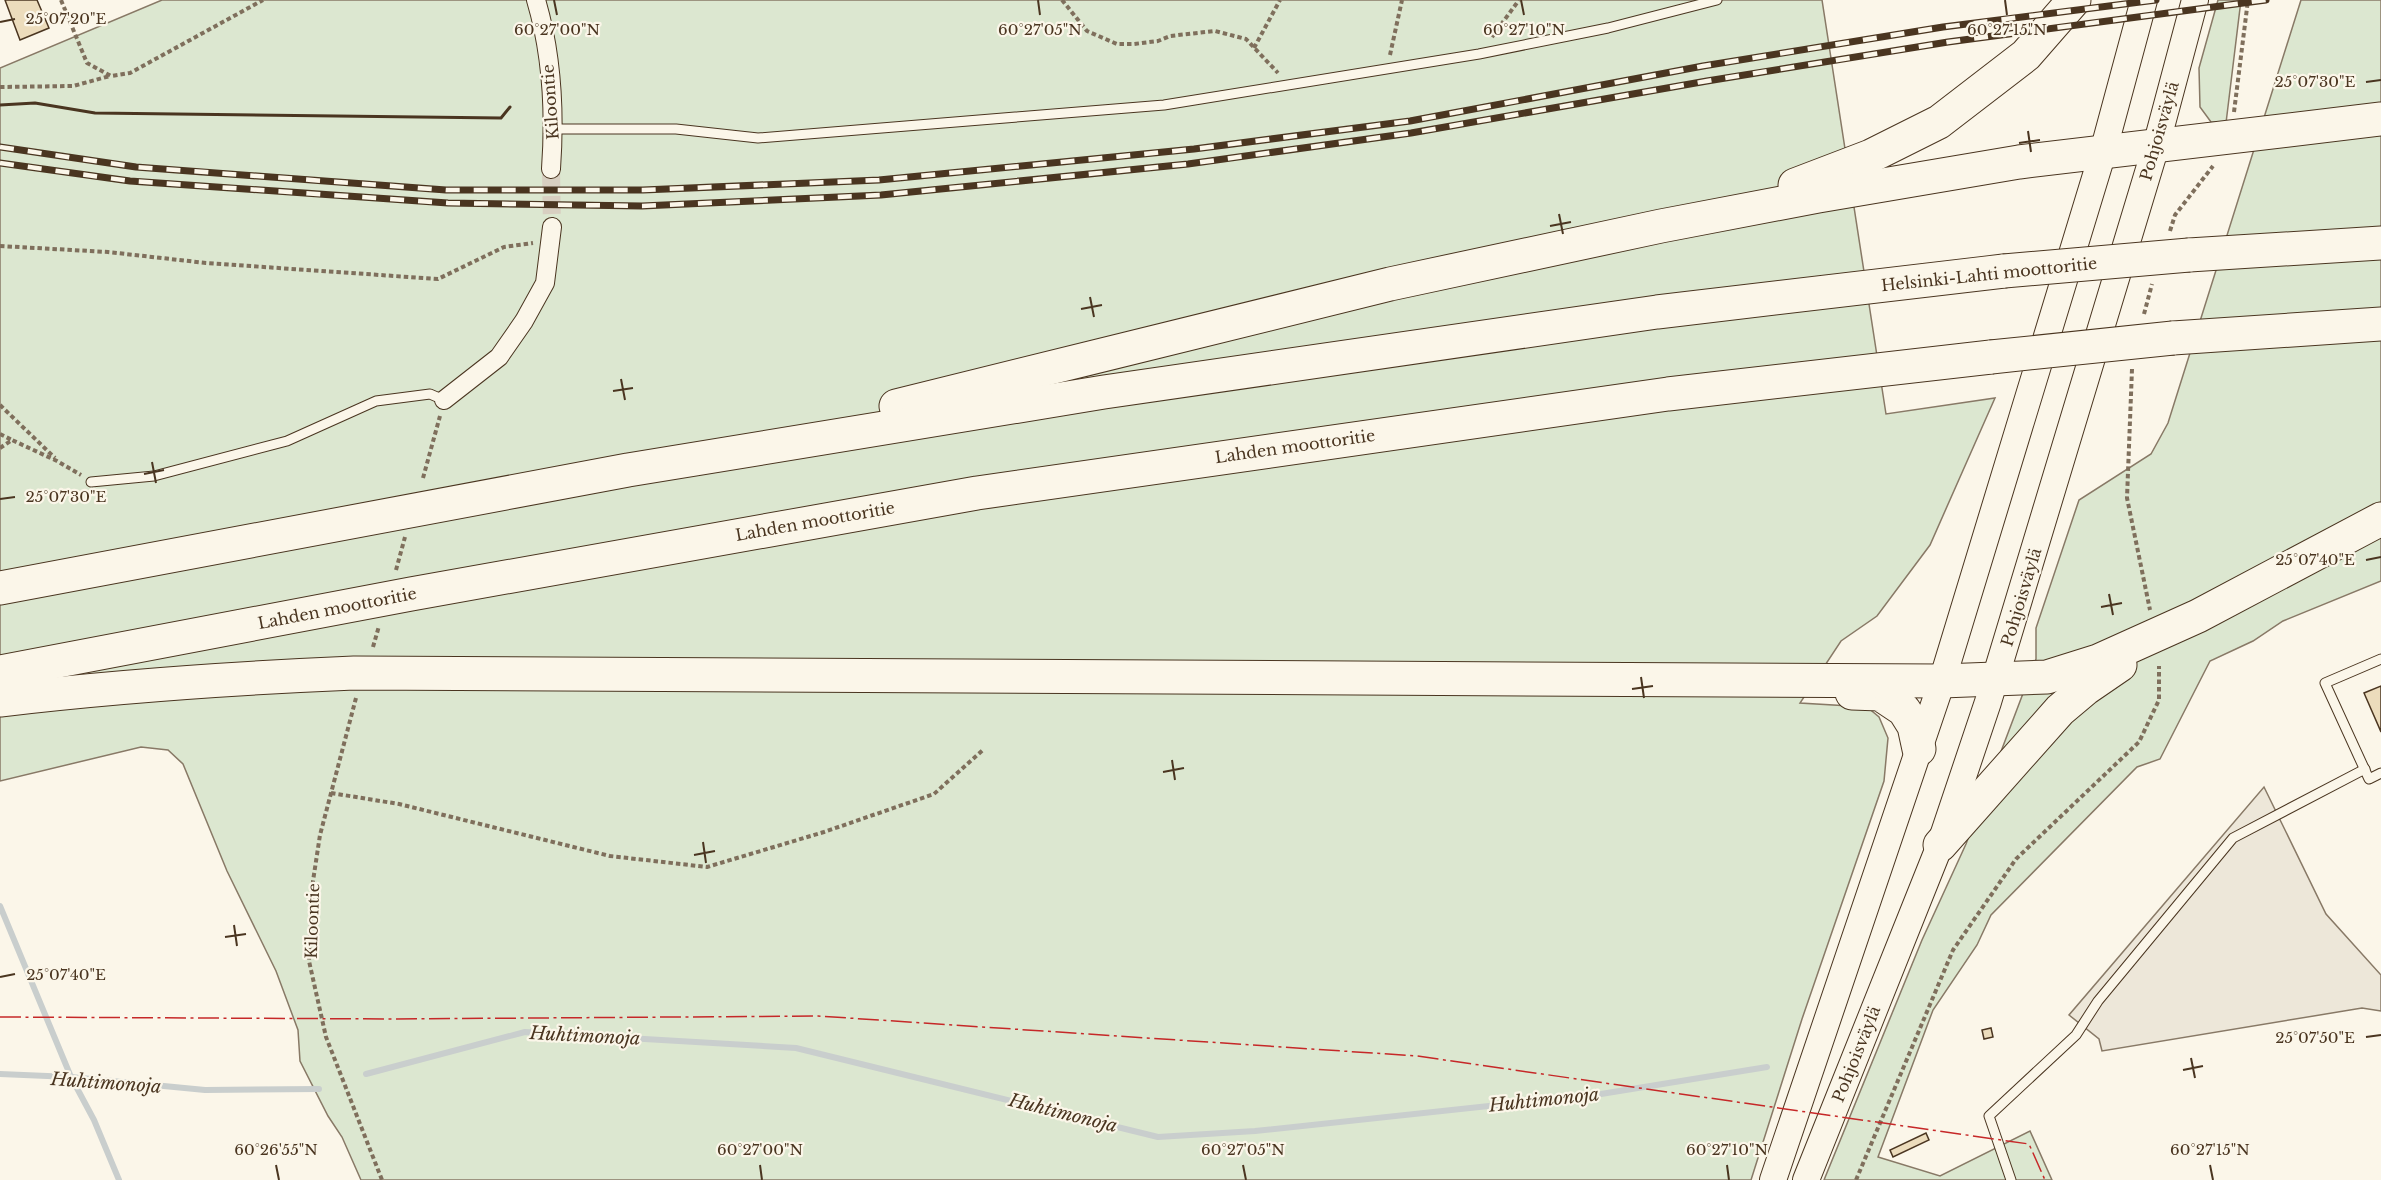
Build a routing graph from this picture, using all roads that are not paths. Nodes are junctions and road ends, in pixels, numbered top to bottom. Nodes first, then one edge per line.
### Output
1 (536, 0) edge
2 (1717, 0) edge
3 (2074, 0) edge
4 (2144, 0) edge
5 (2195, 0) edge
6 (2381, 119) edge
7 (554, 129) junction
8 (2156, 146) junction
9 (2103, 152) junction
10 (551, 170) tunnel mouth
11 (1661, 226) junction
12 (551, 234) tunnel mouth
13 (2381, 243) edge
14 (2381, 324) edge
15 (444, 400) joint
16 (628, 470) junction
17 (91, 482) road end
18 (2381, 519) edge
19 (0, 588) edge
20 (2198, 616) junction
21 (2381, 659) edge
22 (0, 672) edge
23 (1810, 680) junction
24 (1995, 680) junction
25 (1942, 681) junction
26 (0, 700) edge
27 (1919, 749) junction
28 (2365, 769) junction
29 (2381, 774) edge
30 (1940, 845) junction
31 (1773, 1180) edge
32 (1806, 1180) edge
33 (2011, 1180) edge

1 - 7 street, Kiloontie
2 - 7 lane
3 - 11 highway
4 - 9 main road
5 - 8 main road, Pohjoisväylä
6 - 8 highway
7 - 10 street, Kiloontie
8 - 9 highway
8 - 24 main road, Pohjoisväylä
9 - 11 highway
9 - 25 main road
11 - 16 highway
12 - 15 street
13 - 16 highway, Helsinki-Lahti moottoritie, bridge
14 - 22 highway, Lahden moottoritie, bridge
15 - 17 lane
16 - 19 highway
18 - 20 highway
20 - 24 highway
20 - 30 highway
21 - 28 lane
23 - 25 highway
23 - 26 highway
23 - 27 highway
24 - 25 highway
24 - 30 main road, Pohjoisväylä
25 - 27 main road
27 - 31 main road
28 - 29 lane
28 - 33 lane
30 - 32 main road, Pohjoisväylä

